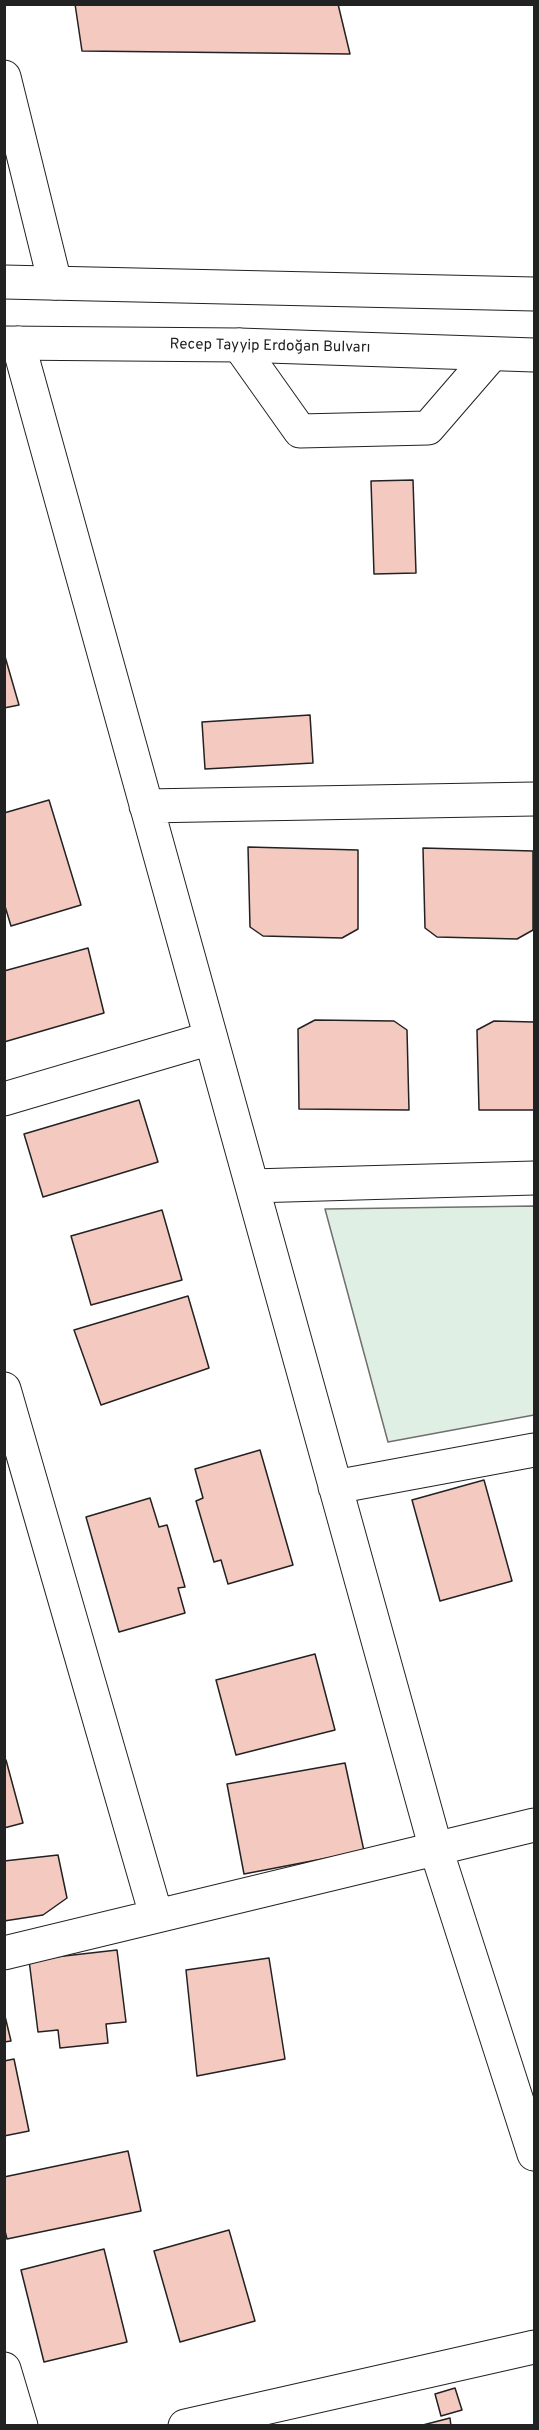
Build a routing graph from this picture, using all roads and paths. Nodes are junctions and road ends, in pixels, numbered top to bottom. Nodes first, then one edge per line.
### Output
1 (4, 77) edge
2 (4, 282) edge
3 (55, 283) junction
4 (534, 294) edge
5 (11, 343) edge
6 (239, 345) junction
7 (492, 354) junction
8 (534, 355) edge
9 (534, 799) edge
10 (146, 806) junction
11 (211, 1038) junction
12 (4, 1099) edge
13 (534, 1178) edge
14 (252, 1186) junction
15 (4, 1389) edge
16 (534, 1450) edge
17 (335, 1487) junction
18 (534, 1826) edge
19 (436, 1849) junction
20 (156, 1916) junction
21 (4, 1953) edge
22 (534, 2154) edge
23 (534, 2347) edge
24 (4, 2369) edge
25 (21, 2426) edge
26 (185, 2426) edge

1 - 3 main road
2 - 3 main road
3 - 4 main road
5 - 6 main road, Recep Tayyip Erdoğan Bulvarı
5 - 10 main road
6 - 7 main road, Recep Tayyip Erdoğan Bulvarı
6 - 7 main road
7 - 8 main road, Recep Tayyip Erdoğan Bulvarı
9 - 10 main road
10 - 11 main road
11 - 12 main road
11 - 14 main road
13 - 14 main road
14 - 17 main road
15 - 20 main road
16 - 17 main road
17 - 19 main road
18 - 19 main road
19 - 20 main road
19 - 22 main road
20 - 21 main road
23 - 26 main road
24 - 25 main road

